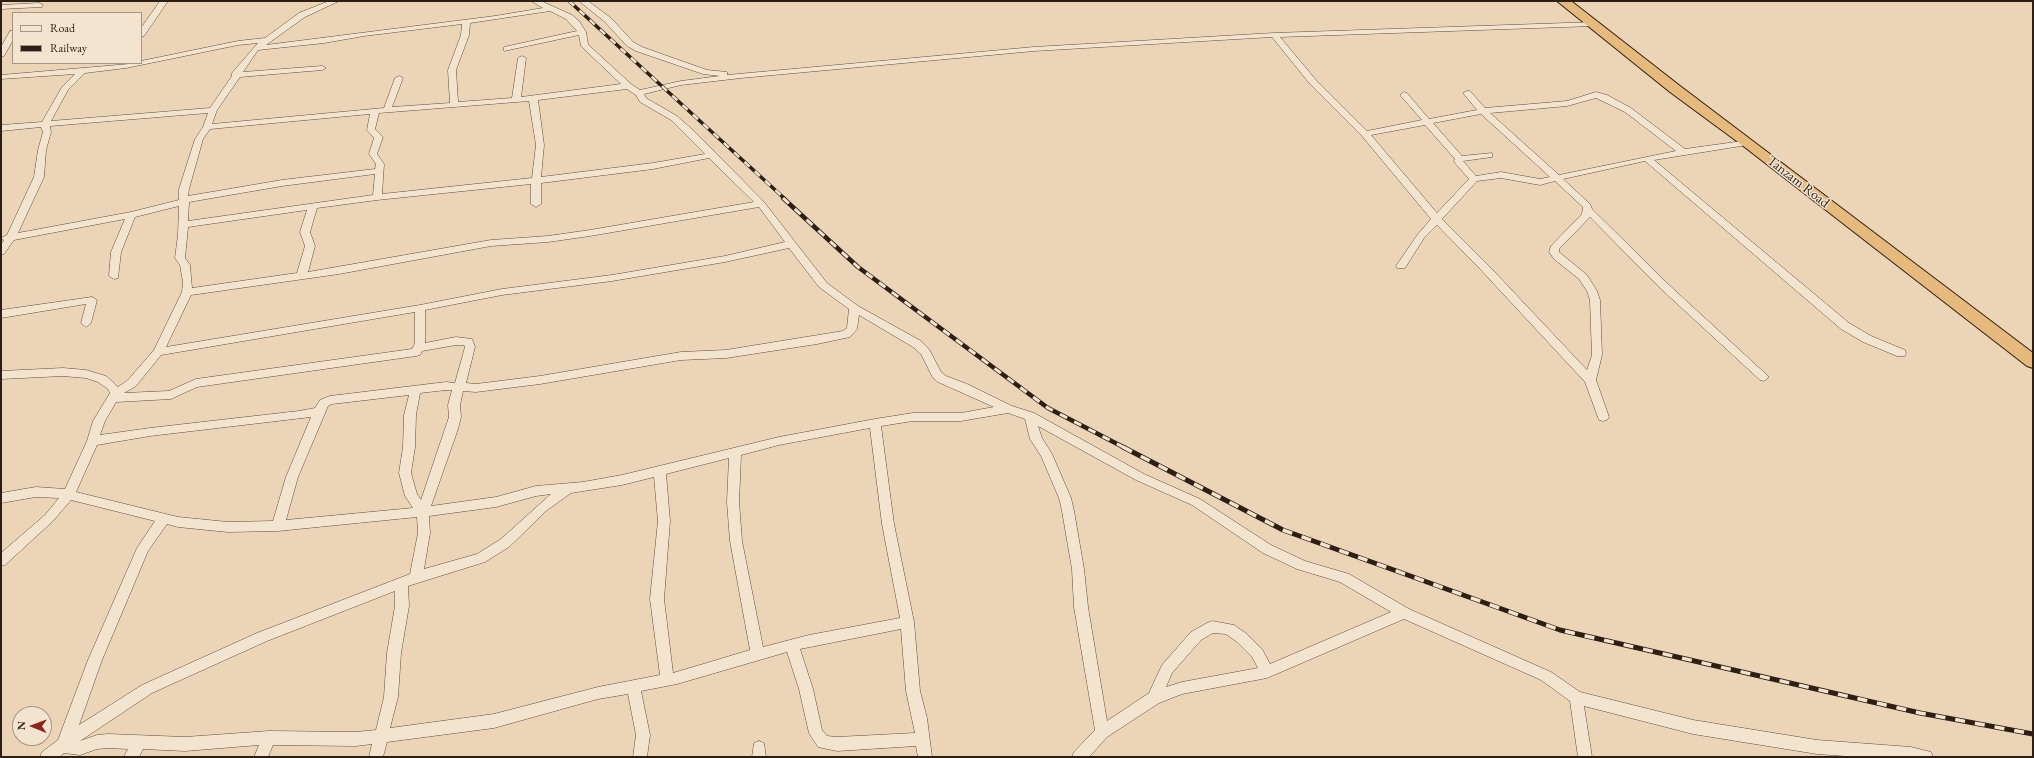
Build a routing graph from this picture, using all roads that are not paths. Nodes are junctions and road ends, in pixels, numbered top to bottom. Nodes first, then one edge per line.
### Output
1 (164, 1) edge
2 (335, 1) edge
3 (536, 1) edge
4 (583, 1) edge
5 (1563, 1) edge
6 (40, 3) edge
7 (1, 7) edge
8 (550, 9) junction
9 (33, 12) edge
10 (466, 21) junction
11 (1593, 24) junction
12 (582, 32) junction
13 (142, 33) edge
14 (12, 35) edge
15 (1274, 35) junction
16 (1, 38) edge
17 (266, 40) junction
18 (256, 48) junction
19 (507, 49) dead end
20 (1, 54) edge
21 (522, 58) dead end
22 (142, 63) edge
23 (128, 64) edge
24 (109, 65) edge
25 (322, 68) dead end
26 (83, 72) junction
27 (236, 75) junction
28 (741, 76) junction
29 (1, 77) edge
30 (399, 78) dead end
31 (628, 86) junction
32 (639, 93) junction
33 (1466, 93) dead end
34 (1404, 95) dead end
35 (533, 97) junction
36 (516, 100) junction
37 (454, 104) junction
38 (213, 110) junction
39 (387, 110) junction
40 (375, 111) junction
41 (1483, 112) junction
42 (1429, 123) junction
43 (45, 124) junction
44 (207, 127) junction
45 (1, 128) edge
46 (1365, 134) junction
47 (1747, 142) junction
48 (1684, 153) junction
49 (711, 155) junction
50 (1489, 155) dead end
51 (1647, 158) junction
52 (1460, 159) junction
53 (380, 171) junction
54 (1556, 178) junction
55 (1474, 179) junction
56 (536, 180) junction
57 (377, 197) junction
58 (184, 201) junction
59 (536, 204) dead end
60 (761, 204) junction
61 (313, 207) junction
62 (1588, 210) junction
63 (131, 215) junction
64 (1437, 220) junction
65 (182, 225) junction
66 (11, 237) junction
67 (1, 239) edge
68 (791, 244) junction
69 (1, 252) edge
70 (1401, 266) dead end
71 (302, 275) junction
72 (114, 276) dead end
73 (186, 292) junction
74 (420, 308) junction
75 (854, 308) junction
76 (1, 314) edge
77 (86, 323) dead end
78 (419, 348) junction
79 (158, 352) junction
80 (1901, 353) dead end
81 (2033, 362) edge
82 (1, 375) edge
83 (1764, 377) dead end
84 (1590, 380) junction
85 (459, 387) junction
86 (415, 390) junction
87 (115, 396) junction
88 (1008, 409) junction
89 (319, 411) junction
90 (1030, 416) junction
91 (1603, 417) dead end
92 (875, 423) junction
93 (93, 441) junction
94 (735, 453) junction
95 (660, 471) junction
96 (567, 489) junction
97 (68, 495) junction
98 (1, 498) edge
99 (424, 512) junction
100 (164, 518) junction
101 (278, 526) junction
102 (1, 561) edge
103 (416, 577) junction
104 (401, 584) junction
105 (1404, 613) junction
106 (907, 622) junction
107 (792, 646) junction
108 (758, 654) junction
109 (1267, 672) junction
110 (667, 680) junction
111 (633, 686) junction
112 (1154, 698) junction
113 (1576, 698) junction
114 (1102, 732) junction
115 (382, 735) junction
116 (269, 738) junction
117 (923, 739) junction
118 (139, 742) junction
119 (64, 744) junction
120 (47, 757) edge
121 (131, 757) edge
122 (261, 757) edge
123 (376, 757) edge
124 (640, 757) edge
125 (925, 757) edge
126 (1079, 757) edge
127 (1585, 757) edge
128 (1926, 757) edge

1 - 13 street
2 - 17 street
3 - 8 street
4 - 28 street
5 - 11 highway, Tanzam Road
6 - 7 street
6 - 9 street
8 - 10 street
8 - 12 street
10 - 18 street
10 - 37 street
11 - 15 street
11 - 47 highway, Tanzam Road
12 - 19 street
12 - 31 street
14 - 16 street
14 - 20 street
15 - 28 street
15 - 46 street
17 - 18 street
17 - 22 street
18 - 27 street
21 - 36 street
23 - 24 street
24 - 26 street
25 - 27 street
26 - 29 street
26 - 43 street
27 - 38 street
28 - 32 street
30 - 39 street
31 - 32 street
31 - 35 street
32 - 49 street
33 - 41 street
34 - 42 street
35 - 36 street
35 - 56 street
36 - 37 street
37 - 39 street
38 - 43 street
38 - 44 street
39 - 40 street
40 - 44 street
40 - 53 street
41 - 42 street
41 - 48 street
41 - 54 street
42 - 46 street
42 - 52 street
43 - 45 street
43 - 66 street
44 - 58 street
46 - 64 street
47 - 48 street
47 - 81 highway, Tanzam Road
48 - 51 street
49 - 56 street
49 - 60 street
50 - 52 street
51 - 54 street
51 - 80 street
52 - 55 street
53 - 57 street
53 - 58 street
54 - 55 street
54 - 62 street
55 - 64 street
56 - 57 street
56 - 59 street
57 - 61 street
58 - 63 street
58 - 65 street
60 - 68 street
60 - 71 street
61 - 65 street
61 - 71 street
62 - 83 street
62 - 84 street
63 - 66 street
63 - 72 street
64 - 70 street
64 - 84 street
65 - 73 street
66 - 67 street
66 - 69 street
68 - 74 street
68 - 75 street
71 - 73 street
73 - 79 street
74 - 78 street
74 - 79 street
75 - 85 street
75 - 88 street
76 - 77 street
78 - 85 street
78 - 87 street
79 - 87 street
82 - 87 street
84 - 91 street
85 - 86 street
85 - 99 street
86 - 89 street
86 - 99 street
87 - 93 street
88 - 90 street
88 - 92 street
89 - 93 street
89 - 101 street
90 - 105 street
90 - 114 street
92 - 94 street
92 - 106 street
93 - 97 street
94 - 95 street
94 - 108 street
95 - 96 street
95 - 110 street
96 - 99 street
96 - 103 street
97 - 98 street
97 - 100 street
97 - 102 street
99 - 101 street
99 - 103 street
100 - 101 street
100 - 119 street
103 - 104 street
104 - 115 street
104 - 119 street
105 - 109 street
105 - 113 street
106 - 107 street
106 - 117 street
107 - 108 street
107 - 117 street
108 - 110 street
109 - 112 street
109 - 112 street
110 - 111 street
111 - 115 street
111 - 124 street
112 - 114 street
113 - 127 street
113 - 128 street
114 - 126 street
115 - 116 street
115 - 123 street
116 - 118 street
116 - 122 street
117 - 125 street
118 - 119 street
118 - 121 street
119 - 120 street

